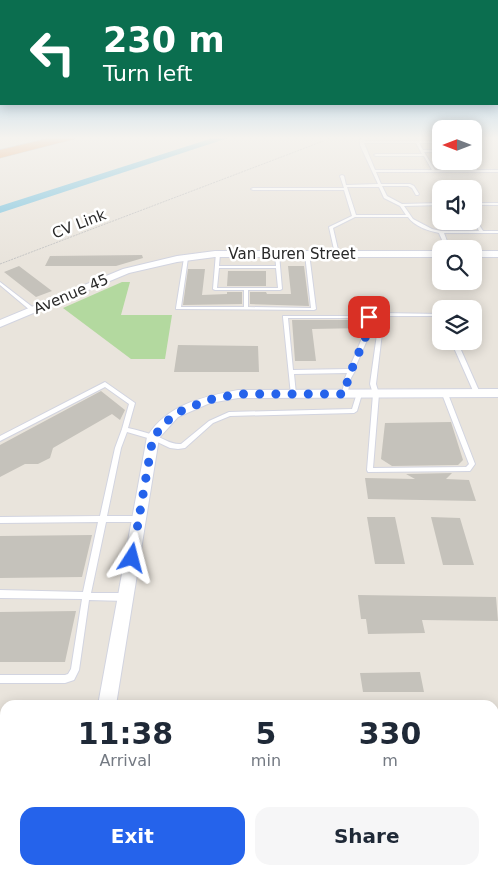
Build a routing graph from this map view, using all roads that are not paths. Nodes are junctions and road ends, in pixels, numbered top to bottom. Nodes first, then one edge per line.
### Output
1 (342, 178) edge
2 (376, 178) edge
3 (379, 185) junction
4 (345, 187) junction
5 (253, 190) dead end
6 (417, 194) dead end
7 (432, 204) edge
8 (482, 204) edge
9 (498, 204) edge
10 (401, 205) junction
11 (354, 216) junction
12 (409, 216) junction
13 (440, 232) junction
14 (482, 232) joint
15 (498, 232) edge
16 (444, 240) edge
17 (218, 254) junction
18 (277, 254) junction
19 (307, 254) junction
20 (337, 254) junction
21 (432, 254) edge
22 (482, 254) edge
23 (498, 254) edge
24 (186, 258) junction
25 (143, 266) joint
26 (216, 267) junction
27 (278, 267) junction
28 (0, 283) edge
29 (246, 289) junction
30 (246, 308) junction
31 (33, 310) junction
32 (432, 315) edge
33 (0, 324) edge
34 (458, 350) edge
35 (352, 371) junction
36 (291, 372) junction
37 (477, 393) junction
38 (498, 393) edge
39 (293, 394) junction
40 (345, 394) junction
41 (359, 394) junction
42 (376, 394) junction
43 (445, 394) junction
44 (125, 429) junction
45 (152, 438) junction
46 (0, 439) edge
47 (103, 519) junction
48 (139, 519) junction
49 (0, 520) edge
50 (0, 594) edge
51 (86, 596) junction
52 (126, 597) junction
53 (0, 679) edge
54 (109, 700) edge

1 - 4 lane
2 - 3 lane
3 - 4 lane
3 - 6 lane
3 - 10 lane
4 - 5 lane
4 - 11 lane
7 - 10 lane
8 - 9 lane
10 - 12 lane
11 - 12 lane
11 - 20 lane
12 - 13 lane
13 - 14 lane
13 - 16 lane
14 - 15 lane
17 - 18 street, Van Buren Street
17 - 24 street, Van Buren Street
17 - 26 lane
18 - 19 street, Van Buren Street
18 - 27 lane
19 - 20 street, Van Buren Street
19 - 30 lane
20 - 21 street, Van Buren Street
22 - 23 street
24 - 25 street, Van Buren Street
24 - 30 lane
25 - 31 street, Avenue 45
26 - 27 lane
26 - 29 lane
27 - 29 lane
28 - 31 lane
29 - 30 lane
31 - 33 street, Avenue 45
32 - 42 lane
34 - 37 lane
35 - 36 lane
35 - 36 lane
35 - 40 lane
36 - 39 lane
37 - 38 street
37 - 43 street
39 - 40 street
39 - 45 street
40 - 41 street
41 - 42 street
41 - 45 lane
42 - 43 street
42 - 43 lane
44 - 45 lane
44 - 46 lane
44 - 47 lane
45 - 48 street
47 - 48 lane
47 - 49 lane
47 - 51 lane
48 - 52 street
50 - 51 lane
51 - 52 lane
51 - 53 lane
52 - 54 street

